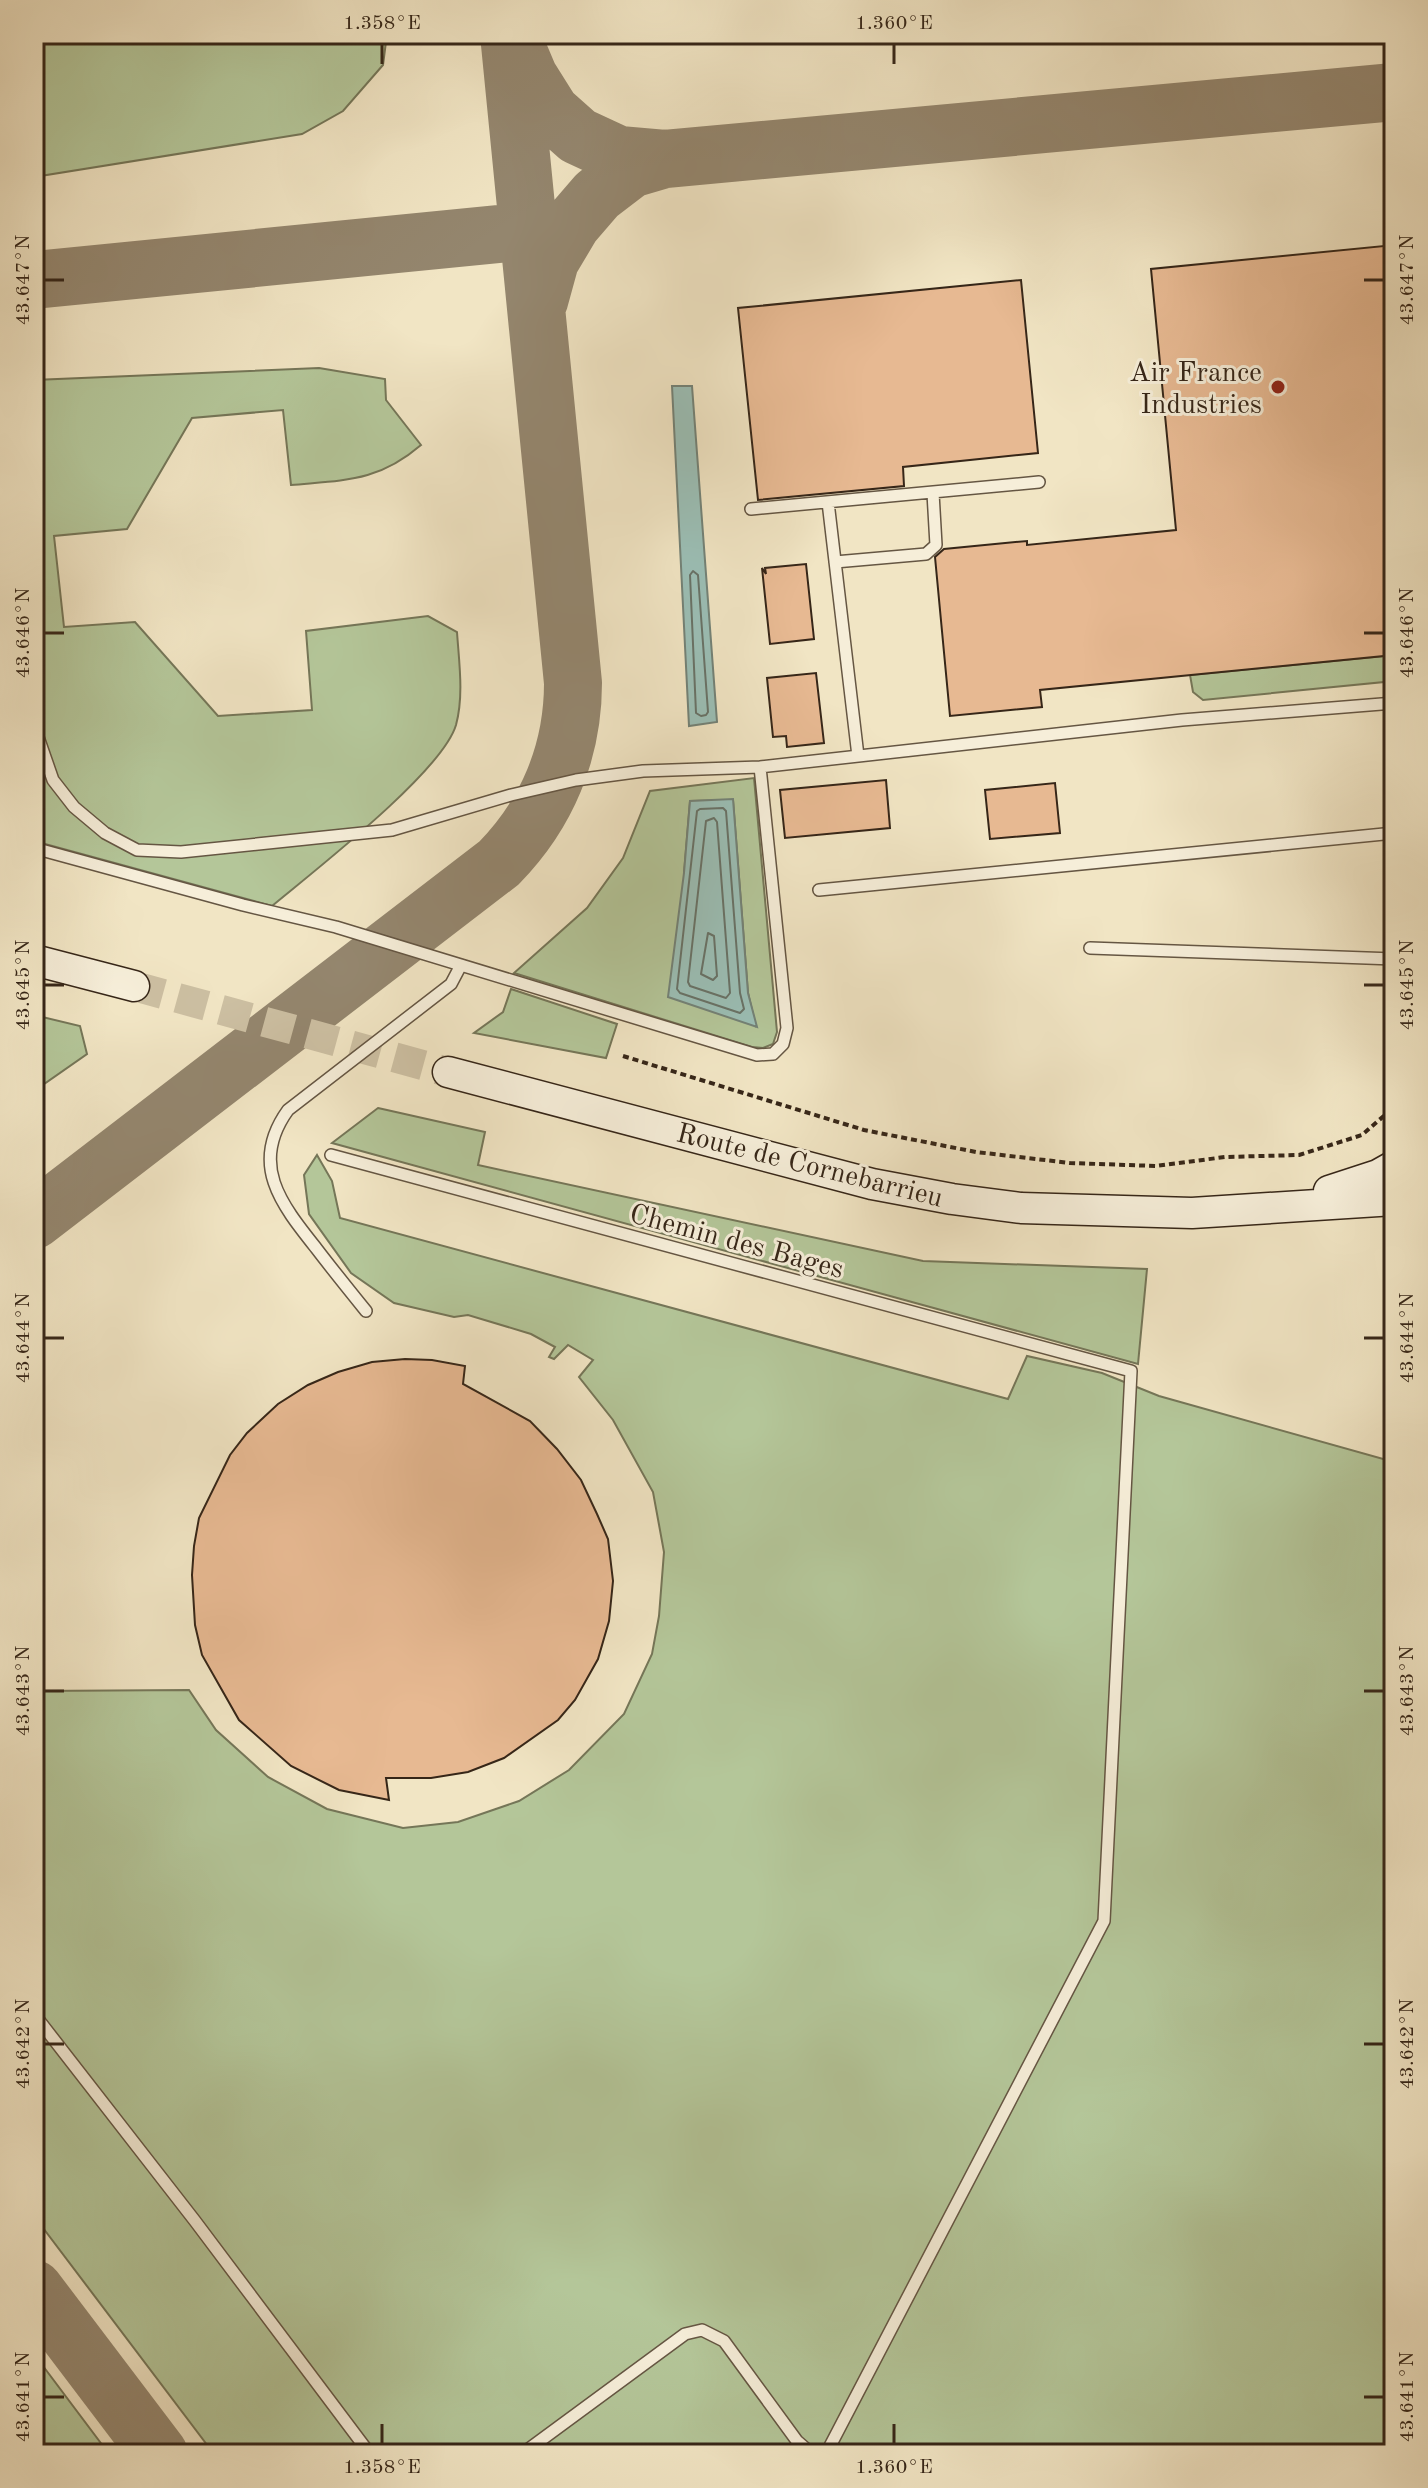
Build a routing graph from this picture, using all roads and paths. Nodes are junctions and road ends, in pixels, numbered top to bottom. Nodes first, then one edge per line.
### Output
1 (1039, 482) dead end
2 (933, 493) junction
3 (828, 502) junction
4 (751, 509) dead end
5 (835, 562) junction
6 (34, 699) edge
7 (1394, 703) edge
8 (858, 756) junction
9 (760, 767) junction
10 (1394, 833) edge
11 (34, 848) edge
12 (819, 890) dead end
13 (1090, 948) dead end
14 (1394, 959) edge
15 (34, 960) edge
16 (461, 965) junction
17 (134, 986) tunnel mouth
18 (623, 1056) dead end
19 (448, 1072) tunnel mouth
20 (1394, 1107) edge
21 (331, 1155) dead end
22 (1394, 1166) edge
23 (1394, 1200) edge
24 (1275, 1206) junction
25 (366, 1311) dead end
26 (34, 2014) edge
27 (370, 2454) edge
28 (522, 2454) edge

1 - 2 lane
2 - 3 lane
2 - 5 lane
3 - 4 lane
3 - 5 lane
5 - 8 lane
6 - 9 lane
7 - 8 lane
8 - 9 lane
9 - 16 lane
10 - 12 lane
11 - 16 lane
13 - 14 lane
15 - 17 main road
16 - 25 lane
18 - 20 path
19 - 24 main road, Route de Cornebarrieu
21 - 28 lane, Chemin des Bages
22 - 24 main road, Route de Cornebarrieu
23 - 24 main road, Route de Cornebarrieu
26 - 27 lane

